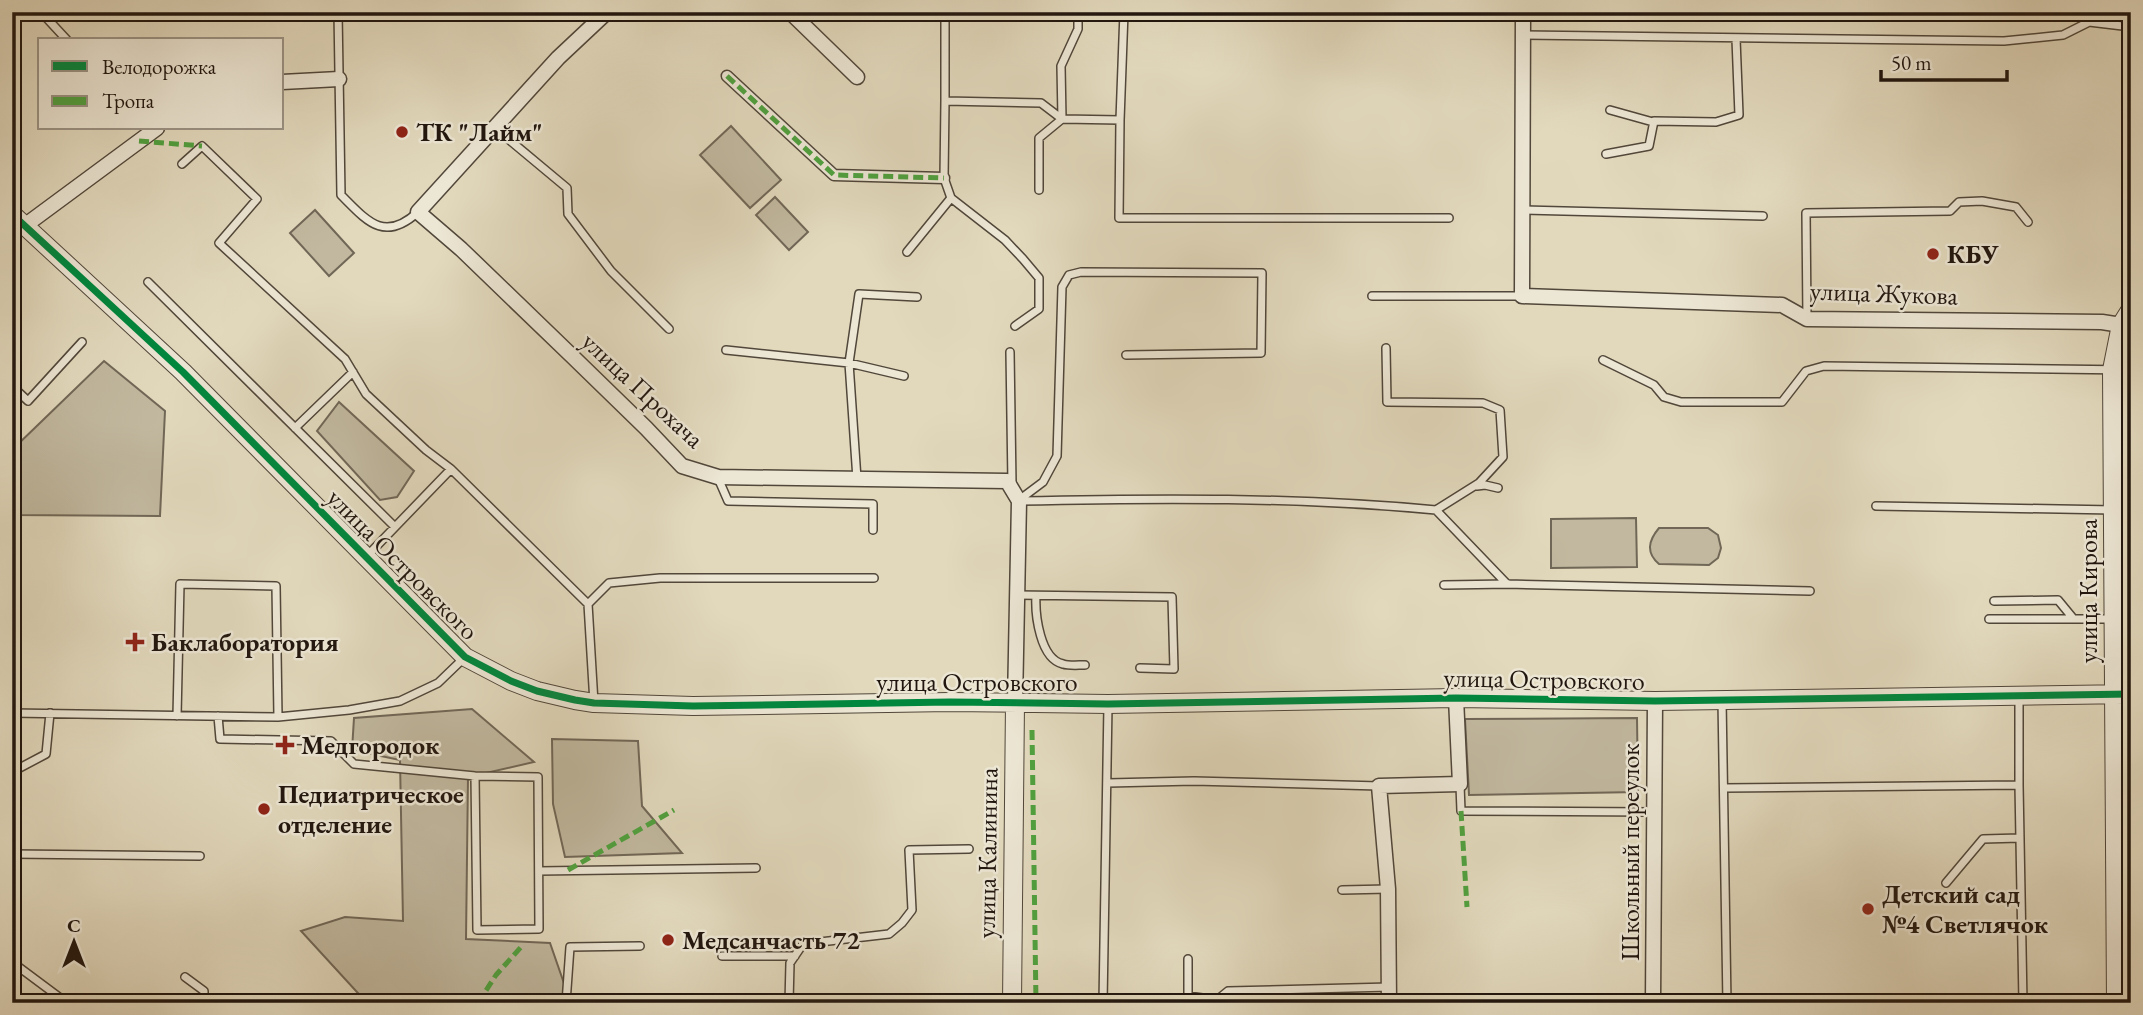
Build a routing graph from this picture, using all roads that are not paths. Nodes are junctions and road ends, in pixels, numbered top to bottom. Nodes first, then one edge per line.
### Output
1 (41, 12) edge
2 (338, 12) edge
3 (607, 12) edge
4 (790, 12) edge
5 (950, 12) edge
6 (1078, 12) edge
7 (1124, 12) edge
8 (1523, 12) edge
9 (2089, 12) edge
10 (2089, 22) junction
11 (2131, 27) edge
12 (1523, 35) junction
13 (65, 38) edge
14 (1736, 39) junction
15 (727, 76) dead end
16 (857, 77) dead end
17 (338, 79) junction
18 (284, 82) edge
19 (945, 101) junction
20 (1610, 110) dead end
21 (1062, 119) junction
22 (1120, 120) junction
23 (1653, 122) junction
24 (495, 128) junction
25 (154, 130) edge
26 (1606, 153) dead end
27 (181, 164) dead end
28 (944, 178) junction
29 (1039, 190) dead end
30 (951, 198) junction
31 (1522, 210) junction
32 (418, 212) junction
33 (1763, 216) dead end
34 (1449, 218) dead end
35 (2028, 222) dead end
36 (16, 227) edge
37 (907, 252) dead end
38 (148, 282) dead end
39 (1372, 296) dead end
40 (1522, 296) junction
41 (917, 297) dead end
42 (2131, 309) edge
43 (1807, 319) junction
44 (2121, 325) junction
45 (1016, 326) dead end
46 (669, 329) dead end
47 (82, 342) dead end
48 (1386, 348) dead end
49 (726, 349) dead end
50 (1010, 352) dead end
51 (1126, 355) dead end
52 (1603, 360) dead end
53 (849, 363) junction
54 (2112, 370) junction
55 (2131, 370) edge
56 (353, 372) junction
57 (904, 376) dead end
58 (12, 386) edge
59 (295, 428) junction
60 (451, 470) junction
61 (718, 477) junction
62 (857, 479) junction
63 (1012, 486) junction
64 (1476, 486) junction
65 (1498, 488) dead end
66 (1019, 501) junction
67 (1877, 506) dead end
68 (1436, 510) junction
69 (2114, 510) junction
70 (395, 527) junction
71 (873, 530) dead end
72 (2131, 533) edge
73 (2113, 553) junction
74 (367, 556) junction
75 (874, 578) dead end
76 (1444, 584) dead end
77 (1508, 584) junction
78 (1810, 591) dead end
79 (1016, 595) junction
80 (1036, 596) junction
81 (1994, 601) dead end
82 (588, 604) junction
83 (2071, 617) junction
84 (1989, 619) dead end
85 (2115, 619) junction
86 (465, 657) junction
87 (1085, 665) dead end
88 (1140, 668) dead end
89 (2123, 695) edge
90 (2019, 696) junction
91 (1456, 698) junction
92 (1722, 700) junction
93 (1655, 701) junction
94 (594, 703) junction
95 (1015, 703) junction
96 (1108, 705) junction
97 (12, 713) edge
98 (50, 713) junction
99 (177, 716) junction
100 (218, 716) junction
101 (278, 717) junction
102 (12, 772) edge
103 (475, 776) junction
104 (1108, 783) junction
105 (1460, 784) junction
106 (2019, 785) junction
107 (1379, 786) junction
108 (1724, 788) junction
109 (2123, 805) edge
110 (1655, 812) junction
111 (2020, 838) junction
112 (970, 849) dead end
113 (12, 854) edge
114 (200, 856) dead end
115 (756, 869) dead end
116 (539, 871) junction
117 (1946, 883) dead end
118 (1388, 889) junction
119 (1342, 890) dead end
120 (640, 946) dead end
121 (722, 956) dead end
122 (795, 956) junction
123 (1188, 959) dead end
124 (12, 962) edge
125 (185, 977) dead end
126 (1390, 987) junction
127 (67, 1003) edge
128 (204, 1003) edge
129 (566, 1003) edge
130 (789, 1003) edge
131 (1012, 1003) edge
132 (1103, 1003) edge
133 (1390, 1003) edge
134 (1653, 1003) edge
135 (1727, 1003) edge
136 (2023, 1003) edge
137 (2116, 1003) edge

1 - 13 lane
2 - 17 lane
3 - 24 street
4 - 16 street
5 - 19 lane
6 - 21 lane
7 - 22 lane
8 - 12 street
9 - 10 lane
10 - 11 lane
10 - 14 lane
12 - 14 lane
12 - 31 street
14 - 23 lane
15 - 28 street
17 - 18 street
17 - 32 lane
19 - 21 lane
19 - 28 lane
20 - 23 lane
21 - 22 lane
21 - 29 lane
22 - 34 lane
23 - 26 lane
24 - 32 street
24 - 46 lane
25 - 36 street
27 - 56 lane
28 - 30 lane
30 - 37 lane
30 - 45 lane
31 - 33 lane
31 - 40 street
32 - 61 street, улица Прохача
35 - 43 lane
36 - 74 street, улица Островского
38 - 59 lane
39 - 40 lane
40 - 43 street, улица Жукова
41 - 53 lane
42 - 44 street, улица Кирова
43 - 44 street, улица Жукова
44 - 54 street, улица Кирова
47 - 58 lane
48 - 64 lane
49 - 53 lane
50 - 63 lane
51 - 66 lane
52 - 54 lane
53 - 57 lane
53 - 62 lane
54 - 55 lane
54 - 69 street, улица Кирова
56 - 59 lane
56 - 60 lane
59 - 70 lane
60 - 70 lane
60 - 82 lane
61 - 62 street, улица Прохача
61 - 71 lane
62 - 63 street, улица Прохача
63 - 66 street
64 - 65 lane
64 - 68 lane
66 - 68 lane
66 - 79 street
67 - 69 lane
68 - 77 lane
69 - 73 street, улица Кирова
70 - 74 lane
72 - 73 lane
73 - 85 street, улица Кирова
74 - 86 street, улица Островского
75 - 82 lane
76 - 77 lane
77 - 78 lane
79 - 80 lane
79 - 95 street
80 - 87 lane
80 - 88 lane
81 - 83 lane
82 - 94 lane
83 - 84 lane
83 - 85 lane
85 - 89 street, улица Кирова
86 - 94 street, улица Островского
86 - 101 lane
89 - 90 street, улица Островского
89 - 109 street, улица Кирова
90 - 92 street, улица Островского
90 - 106 lane
91 - 93 street, улица Островского
91 - 96 street, улица Островского
91 - 105 street
92 - 93 street, улица Островского
92 - 108 lane
93 - 110 street, Школьный переулок
94 - 95 street, улица Островского
95 - 96 street, улица Островского
95 - 131 street, улица Калинина
96 - 104 lane
97 - 98 lane
98 - 99 lane
98 - 102 lane
99 - 100 lane
99 - 101 lane
100 - 101 lane
100 - 103 lane
103 - 116 lane
103 - 116 lane
104 - 107 lane
104 - 132 lane
105 - 107 street
105 - 110 lane
106 - 108 lane
106 - 111 lane
107 - 118 street
108 - 135 lane
109 - 137 street, улица Кирова
110 - 134 street, Школьный переулок
111 - 117 lane
111 - 136 lane
112 - 122 lane
113 - 114 lane
115 - 116 lane
118 - 119 lane
118 - 126 street
120 - 129 lane
121 - 122 lane
122 - 130 lane
123 - 126 lane
124 - 127 lane
125 - 128 lane
126 - 133 street

